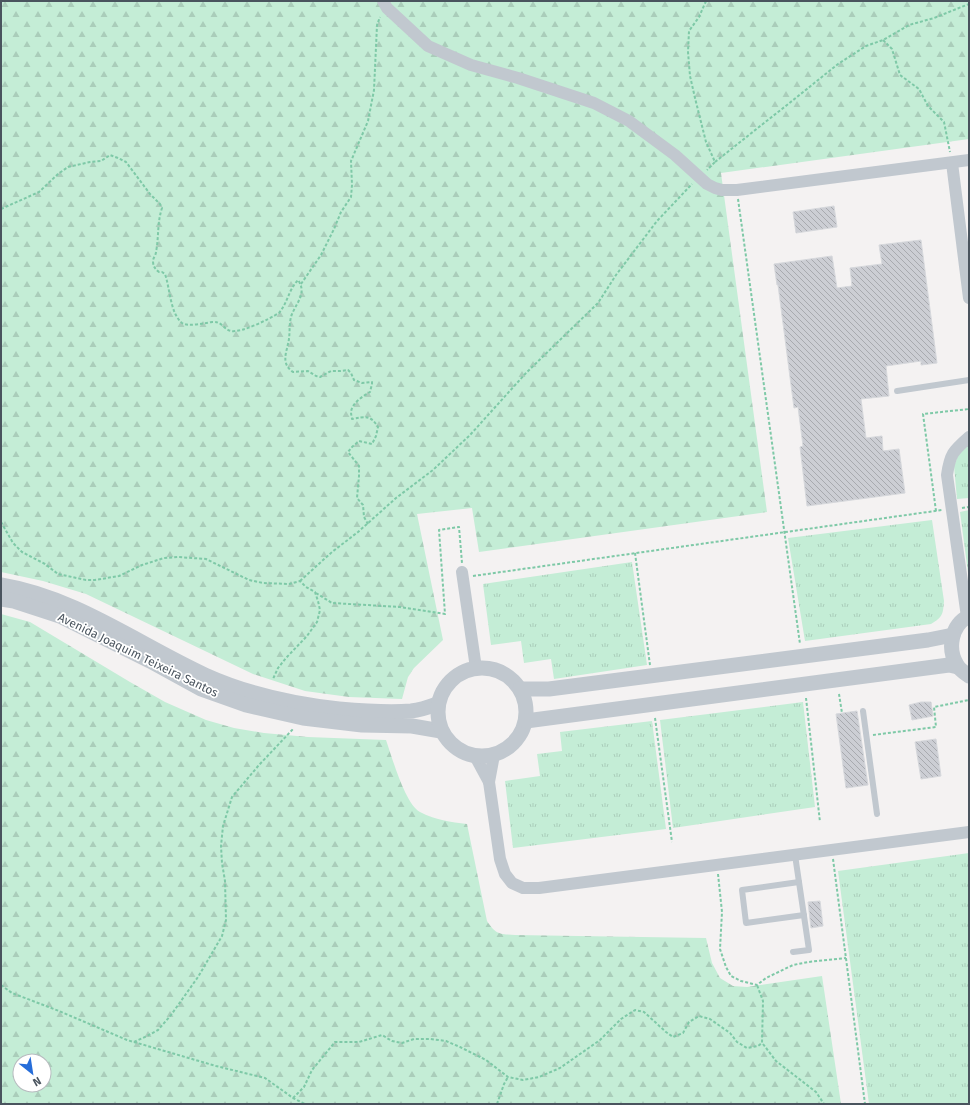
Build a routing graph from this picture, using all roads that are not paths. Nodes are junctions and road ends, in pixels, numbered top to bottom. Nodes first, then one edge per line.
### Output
1 (385, 5) edge
2 (969, 160) edge
3 (952, 163) junction
4 (969, 298) edge
5 (969, 380) edge
6 (897, 391) dead end
7 (969, 437) edge
8 (462, 575) road end
9 (1, 585) edge
10 (1, 599) edge
11 (968, 616) edge
12 (953, 635) junction
13 (476, 668) junction
14 (963, 671) edge
15 (520, 689) junction
16 (437, 704) junction
17 (863, 711) dead end
18 (526, 721) junction
19 (441, 731) junction
20 (494, 755) junction
21 (475, 756) junction
22 (490, 782) junction
23 (877, 814) dead end
24 (969, 832) edge
25 (795, 855) junction
26 (799, 882) junction
27 (804, 915) junction
28 (793, 952) dead end

1 - 3 street
2 - 3 street
3 - 4 street
5 - 6 lane
7 - 11 street
8 - 13 street
9 - 16 street, Avenida Joaquim Teixeira Santos
10 - 19 street, Avenida Joaquim Teixeira Santos
11 - 12 street
12 - 14 street
12 - 15 street
13 - 15 street
13 - 16 street
14 - 18 street
15 - 18 street
16 - 19 street
17 - 23 lane
18 - 20 street
19 - 21 street
20 - 21 street
20 - 22 street
21 - 22 street
22 - 25 street
24 - 25 street
25 - 26 lane
26 - 27 lane
26 - 27 lane
27 - 28 lane

